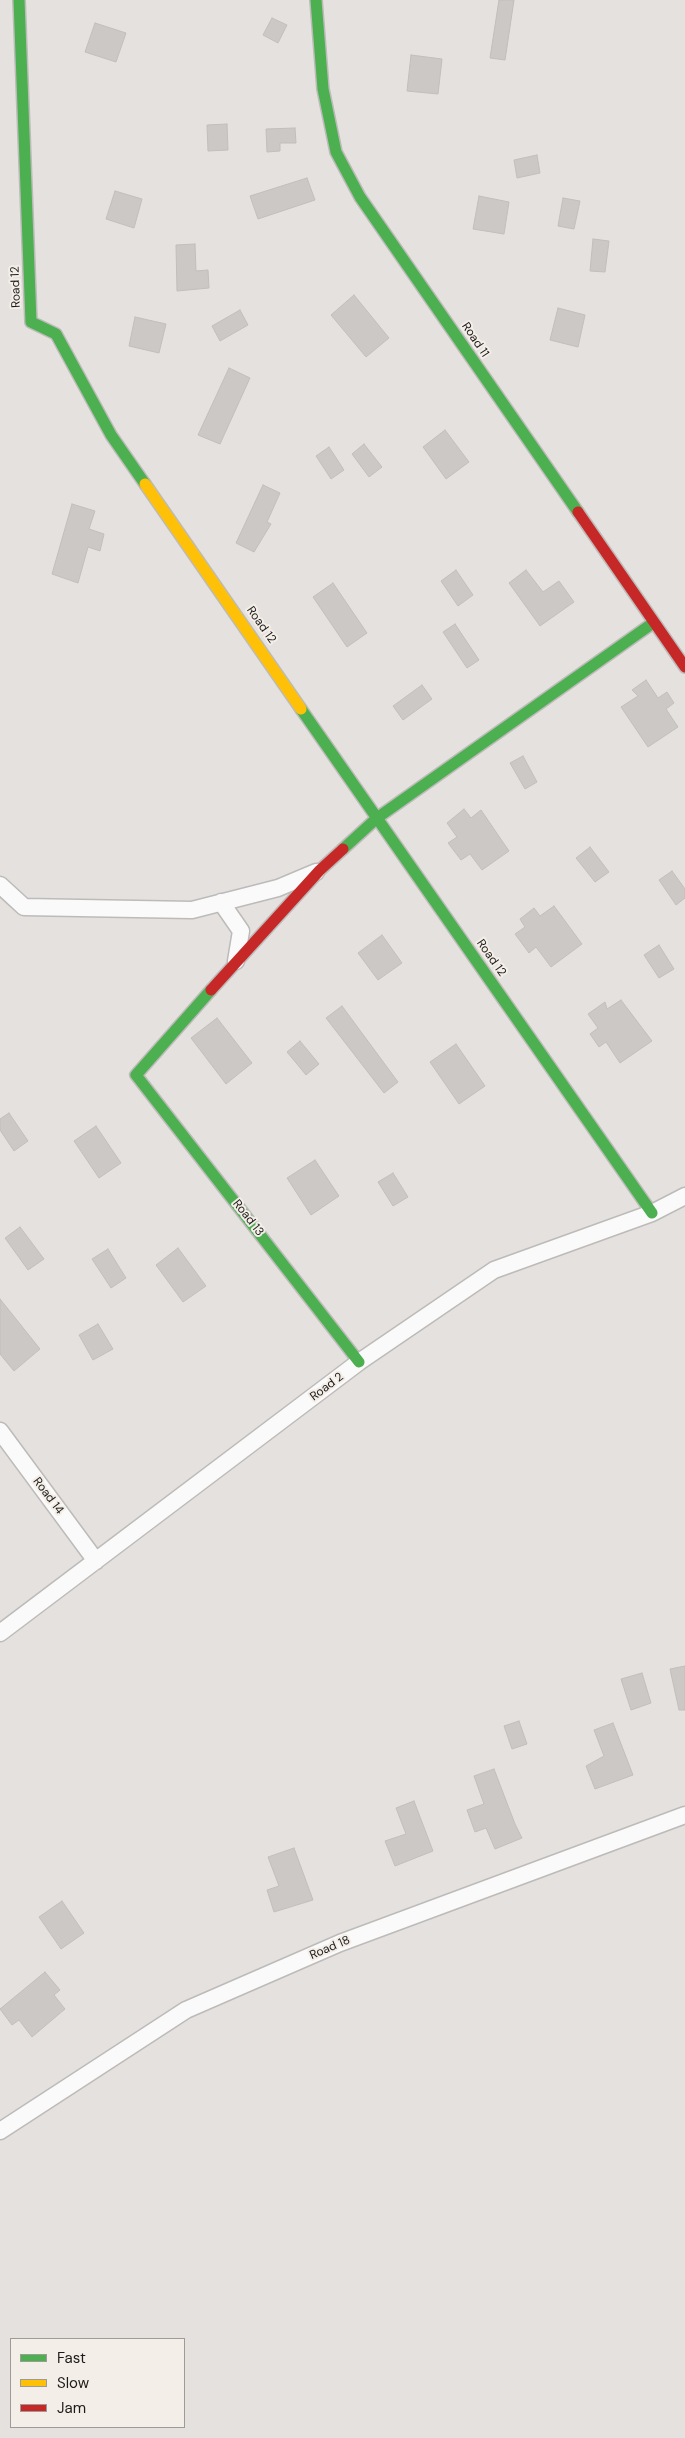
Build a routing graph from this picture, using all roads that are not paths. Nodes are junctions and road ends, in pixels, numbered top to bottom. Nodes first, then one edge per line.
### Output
1 (20, 0) edge
2 (316, 0) edge
3 (653, 623) junction
4 (685, 667) edge
5 (377, 818) junction
6 (320, 870) junction
7 (0, 885) edge
8 (221, 902) junction
9 (236, 961) junction
10 (685, 1196) edge
11 (652, 1214) junction
12 (359, 1362) junction
13 (0, 1431) edge
14 (96, 1561) junction
15 (0, 1633) edge
16 (685, 1814) edge
17 (0, 2130) edge

1 - 5 street, Road 12
2 - 3 street, Road 11
3 - 4 street, Road 11
3 - 5 street
5 - 6 street
5 - 11 street, Road 12
6 - 8 street
6 - 9 street
7 - 8 street
8 - 9 street
9 - 12 street, Road 13
10 - 11 street, Road 2
11 - 12 street, Road 2
12 - 14 street, Road 2
13 - 14 street, Road 14
14 - 15 street, Road 2
16 - 17 street, Road 18

